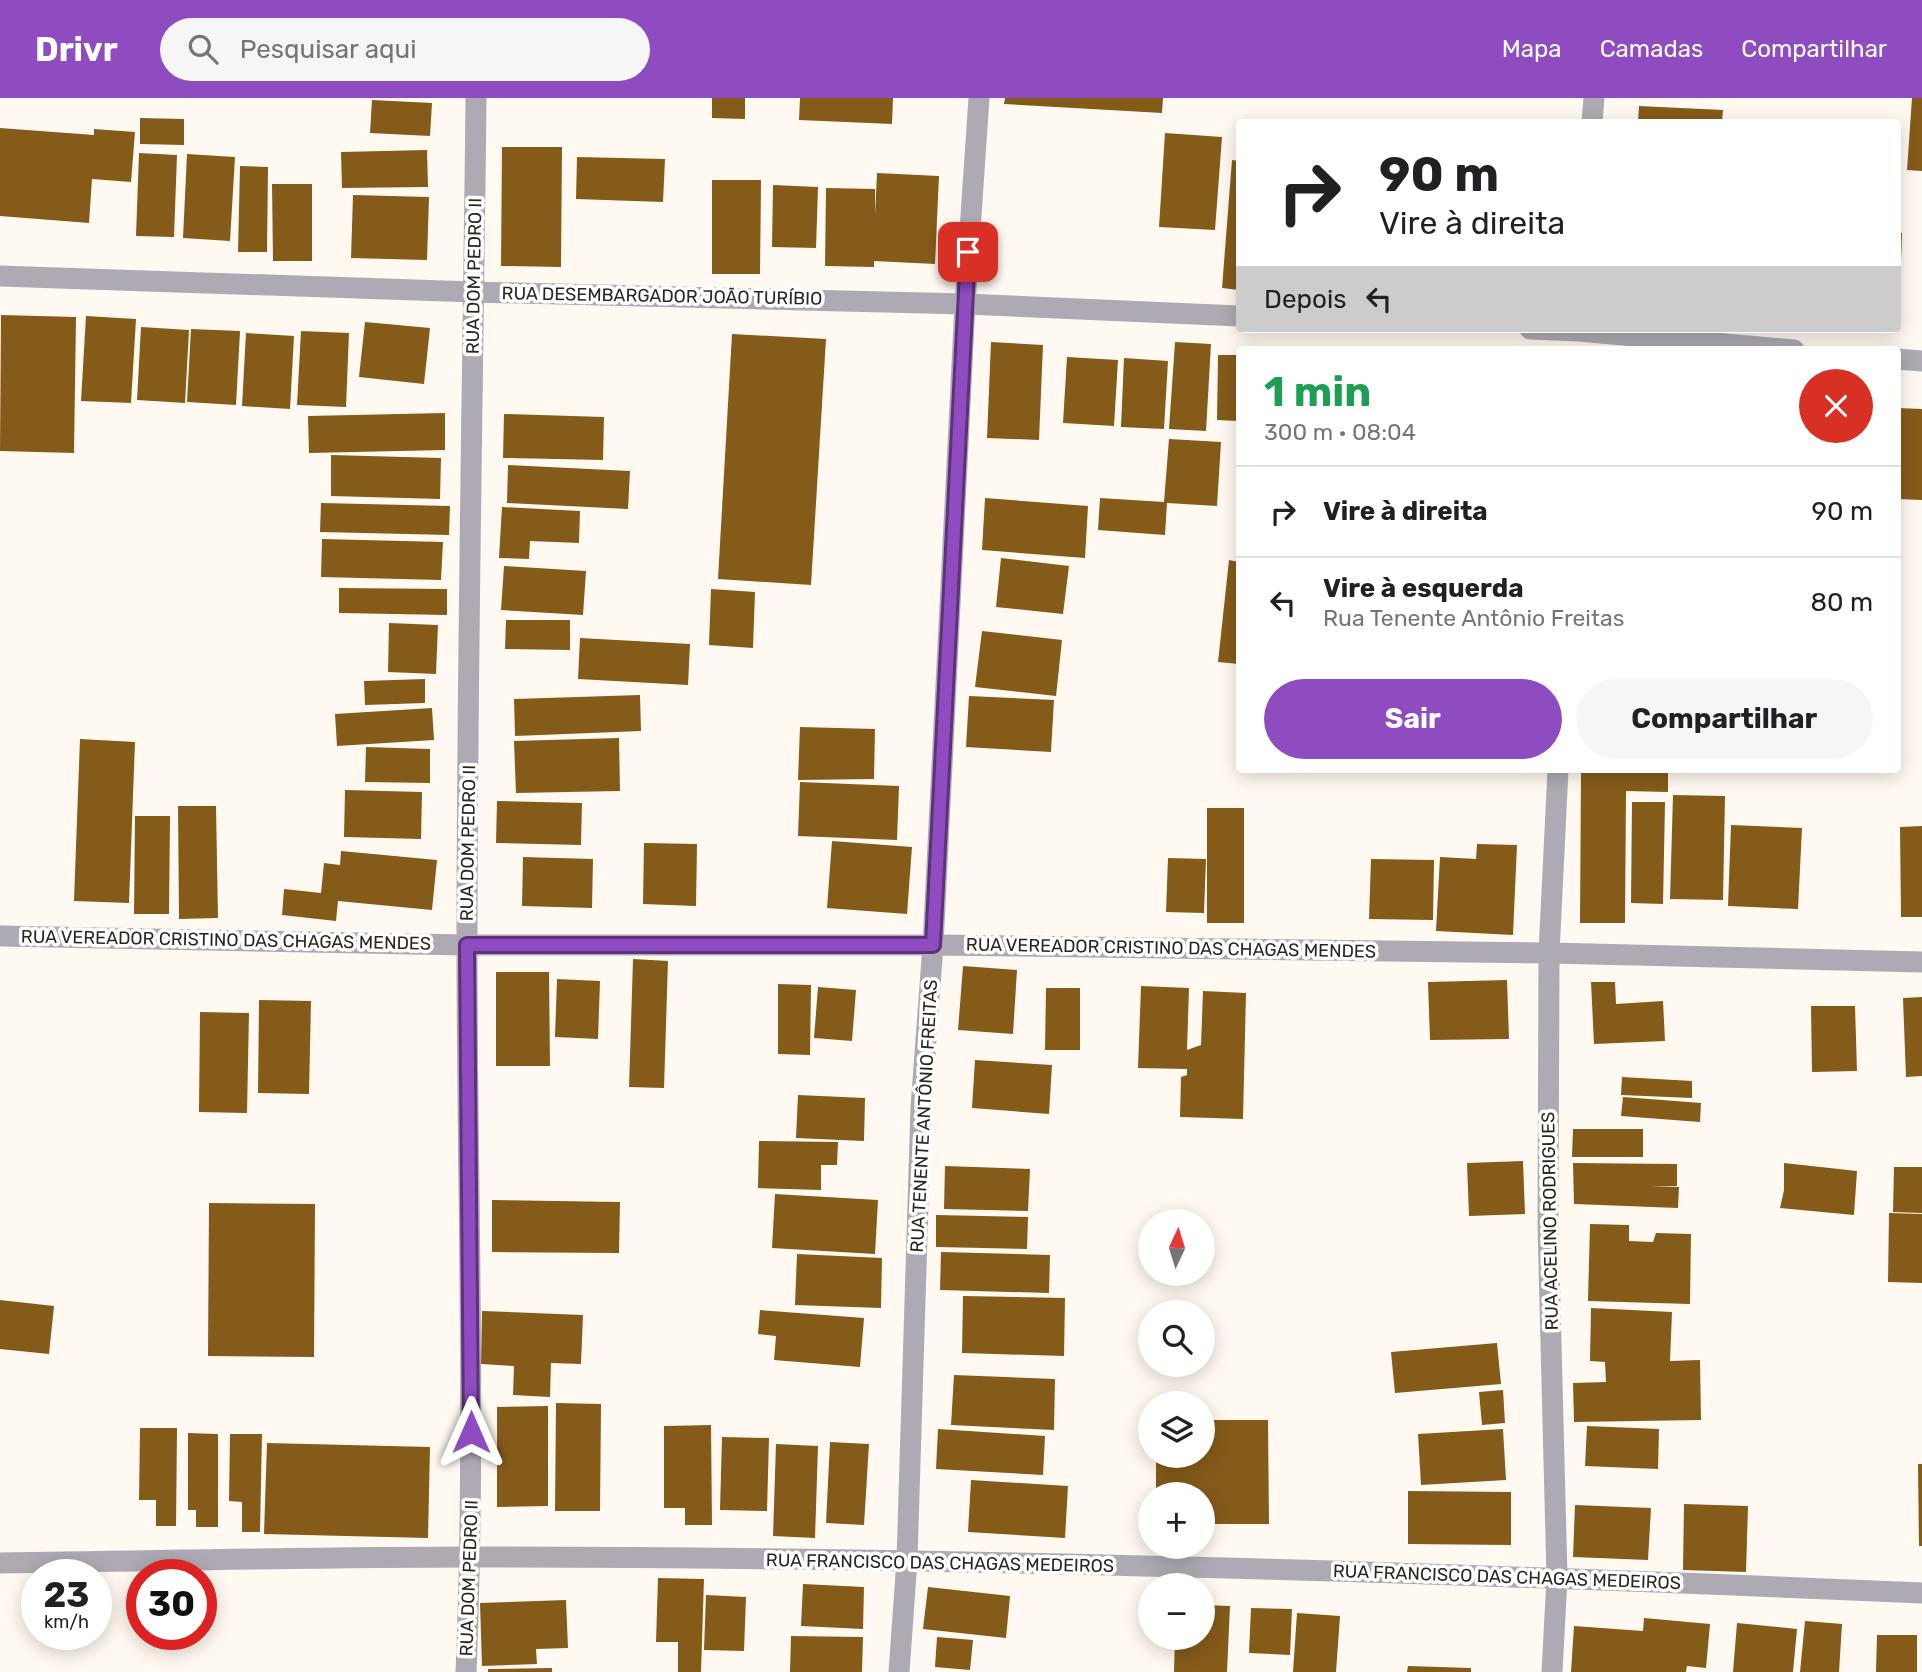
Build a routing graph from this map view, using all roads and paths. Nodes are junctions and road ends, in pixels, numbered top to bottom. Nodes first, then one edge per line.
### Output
1 (476, 98) edge
2 (979, 98) edge
3 (1594, 98) edge
4 (1592, 119) edge
5 (0, 276) edge
6 (474, 292) junction
7 (965, 304) junction
8 (1236, 316) edge
9 (1554, 333) edge
10 (1578, 337) edge
11 (1728, 346) edge
12 (1901, 359) edge
13 (1922, 361) edge
14 (1558, 773) edge
15 (0, 936) edge
16 (467, 945) junction
17 (933, 945) junction
18 (1549, 953) junction
19 (1922, 962) edge
20 (471, 1557) junction
21 (907, 1560) junction
22 (0, 1563) edge
23 (1557, 1577) junction
24 (1922, 1593) edge
25 (466, 1672) edge
26 (900, 1672) edge
27 (1552, 1672) edge

1 - 6 street, RUA DOM PEDRO II
2 - 7 street, RUA TENENTE ANTÔNIO FREITAS
3 - 4 street
5 - 6 street, RUA DESEMBARGADOR JOÃO TURÍBIO
6 - 7 street, RUA DESEMBARGADOR JOÃO TURÍBIO
6 - 16 street, RUA DOM PEDRO II
7 - 8 street, RUA DESEMBARGADOR JOÃO TURÍBIO
7 - 17 street, RUA TENENTE ANTÔNIO FREITAS
9 - 10 street
10 - 11 street
12 - 13 street
14 - 18 street, RUA ACELINO RODRIGUES
15 - 16 street, RUA VEREADOR CRISTINO DAS CHAGAS MENDES
16 - 17 street, RUA VEREADOR CRISTINO DAS CHAGAS MENDES
16 - 20 street, RUA DOM PEDRO II
17 - 18 street, RUA VEREADOR CRISTINO DAS CHAGAS MENDES
17 - 21 street, RUA TENENTE ANTÔNIO FREITAS
18 - 19 street, RUA VEREADOR CRISTINO DAS CHAGAS MENDES
18 - 23 street, RUA ACELINO RODRIGUES
20 - 21 street, RUA FRANCISCO DAS CHAGAS MEDEIROS
20 - 22 street, RUA FRANCISCO DAS CHAGAS MEDEIROS
20 - 25 street, RUA DOM PEDRO II
21 - 23 street, RUA FRANCISCO DAS CHAGAS MEDEIROS
21 - 26 street, RUA TENENTE ANTÔNIO FREITAS
23 - 24 street, RUA FRANCISCO DAS CHAGAS MEDEIROS
23 - 27 street, RUA ACELINO RODRIGUES

